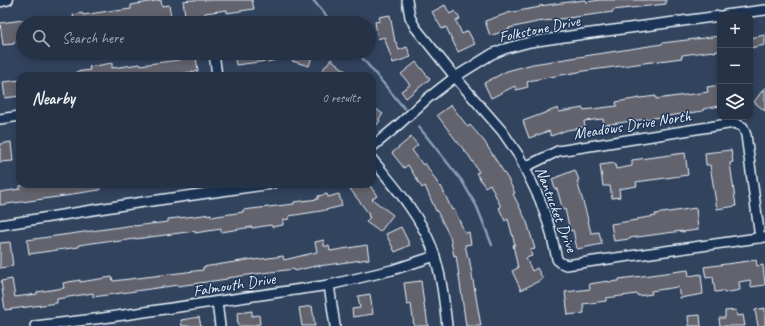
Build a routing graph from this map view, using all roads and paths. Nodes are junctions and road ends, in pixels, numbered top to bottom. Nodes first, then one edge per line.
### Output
1 (8, 0) edge
2 (407, 0) edge
3 (0, 2) edge
4 (765, 10) edge
5 (749, 12) edge
6 (717, 16) edge
7 (215, 60) edge
8 (216, 72) edge
9 (455, 77) junction
10 (16, 117) edge
11 (0, 119) edge
12 (376, 144) edge
13 (376, 164) edge
14 (526, 167) junction
15 (244, 188) edge
16 (0, 225) edge
17 (762, 237) edge
18 (435, 256) junction
19 (329, 285) junction
20 (217, 302) junction
21 (104, 322) edge
22 (35, 326) edge
23 (220, 326) edge
24 (335, 326) edge
25 (447, 326) edge

1 - 3 street
2 - 9 street, Nantucket Drive
4 - 5 street
6 - 9 street, Folkstone Drive
7 - 8 street
9 - 12 street, Folkstone Drive
9 - 14 street, Nantucket Drive
10 - 11 street
13 - 18 street
14 - 17 street, Nantucket Drive
14 - 17 street, Meadows Drive North
15 - 16 street
18 - 19 street, Falmouth Drive
18 - 25 street
19 - 20 street, Falmouth Drive
19 - 24 street
20 - 21 street, Falmouth Drive
20 - 23 street
21 - 22 street, Falmouth Drive

